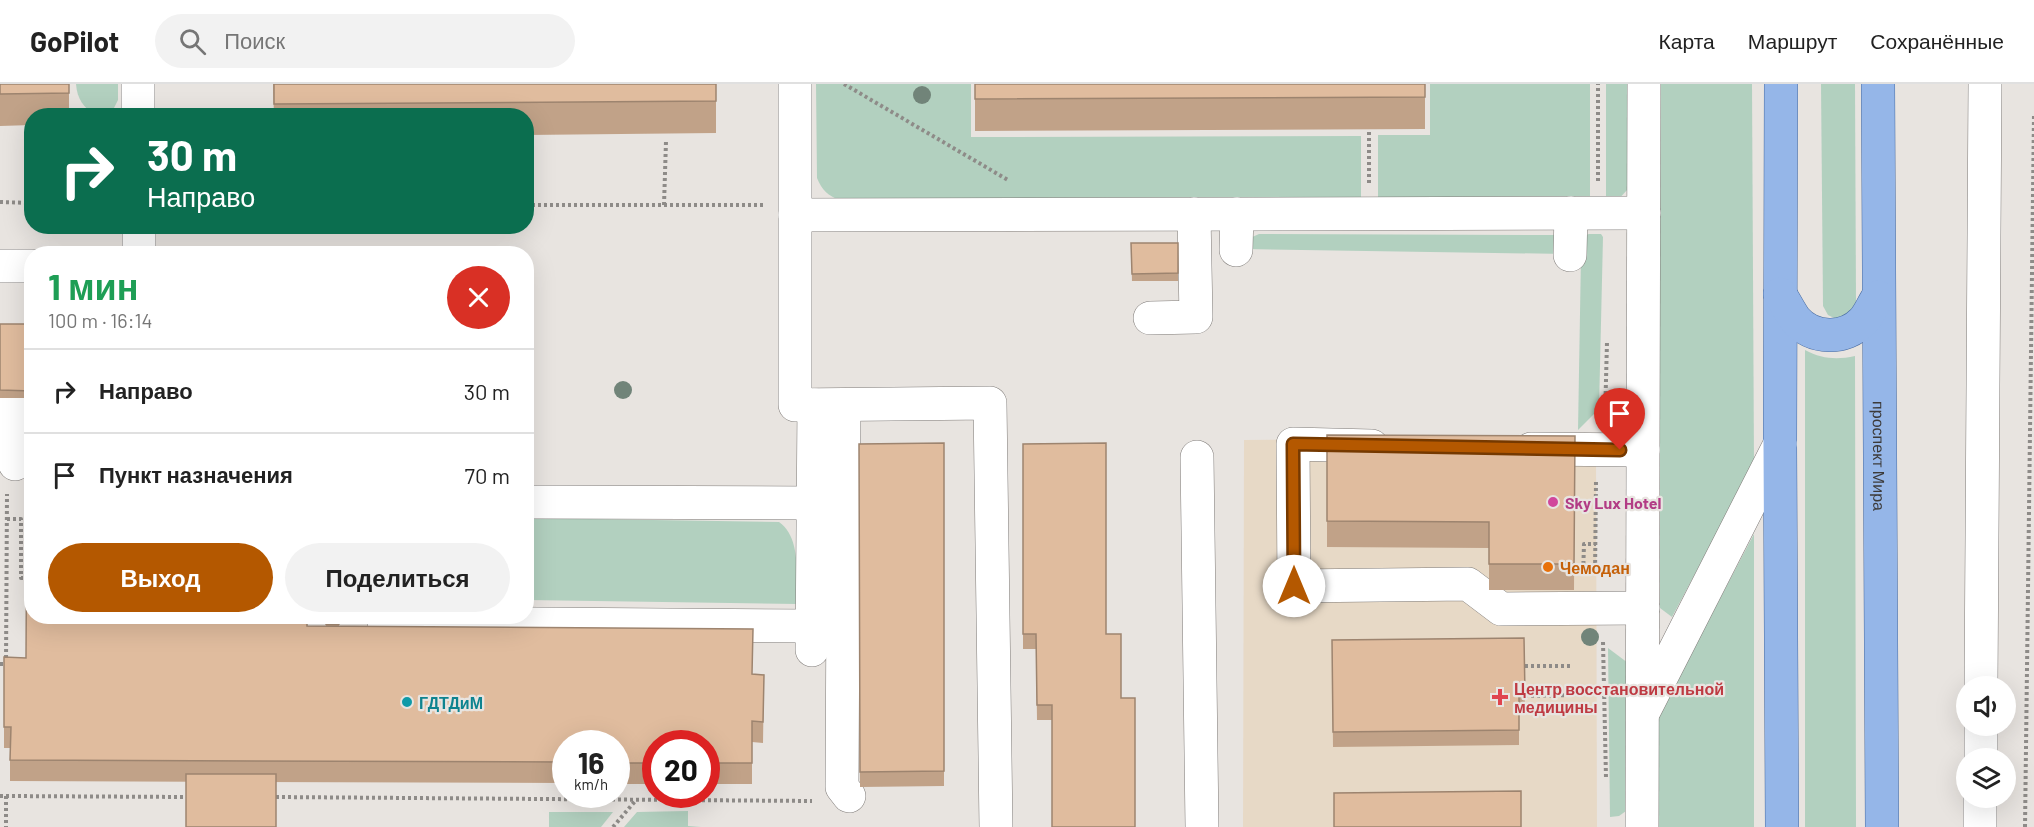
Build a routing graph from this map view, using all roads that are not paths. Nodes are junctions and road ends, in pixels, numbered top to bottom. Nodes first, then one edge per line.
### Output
1 (138, 84) edge
2 (795, 84) edge
3 (1644, 84) edge
4 (1781, 84) edge
5 (1878, 84) edge
6 (1985, 84) edge
7 (138, 108) edge
8 (795, 210) junction
9 (1194, 213) junction
10 (1571, 213) junction
11 (1644, 213) junction
12 (1237, 214) junction
13 (1236, 250) dead end
14 (1570, 255) dead end
15 (0, 266) edge
16 (24, 266) edge
17 (1780, 294) junction
18 (1878, 297) junction
19 (1150, 318) dead end
20 (15, 403) dead end
21 (829, 406) junction
22 (1780, 444) junction
23 (1399, 446) edge
24 (1505, 448) edge
25 (1644, 450) junction
26 (1197, 457) dead end
27 (13, 464) edge
28 (534, 502) edge
29 (814, 503) junction
30 (1643, 608) junction
31 (413, 624) edge
32 (1981, 676) edge
33 (1642, 715) junction
34 (849, 796) dead end
35 (1980, 808) edge
36 (996, 827) edge
37 (1202, 827) edge
38 (1642, 827) edge
39 (1782, 827) edge
40 (1882, 827) edge
41 (1980, 827) edge

1 - 7 street
2 - 8 street
3 - 11 street
4 - 17 main road
5 - 18 main road, проспект Мира
6 - 32 street
8 - 9 street
8 - 21 street
9 - 12 street
9 - 19 street
10 - 11 street
10 - 12 street
10 - 14 street
11 - 25 street
12 - 13 street
15 - 16 street
17 - 18 main road
17 - 22 main road
18 - 40 main road, проспект Мира
20 - 27 street
21 - 29 street
21 - 34 street
21 - 36 street
22 - 33 street
22 - 39 main road
23 - 30 street
24 - 25 street
25 - 30 street
26 - 37 street
28 - 29 street
29 - 31 street
30 - 33 street
33 - 38 street
35 - 41 street

